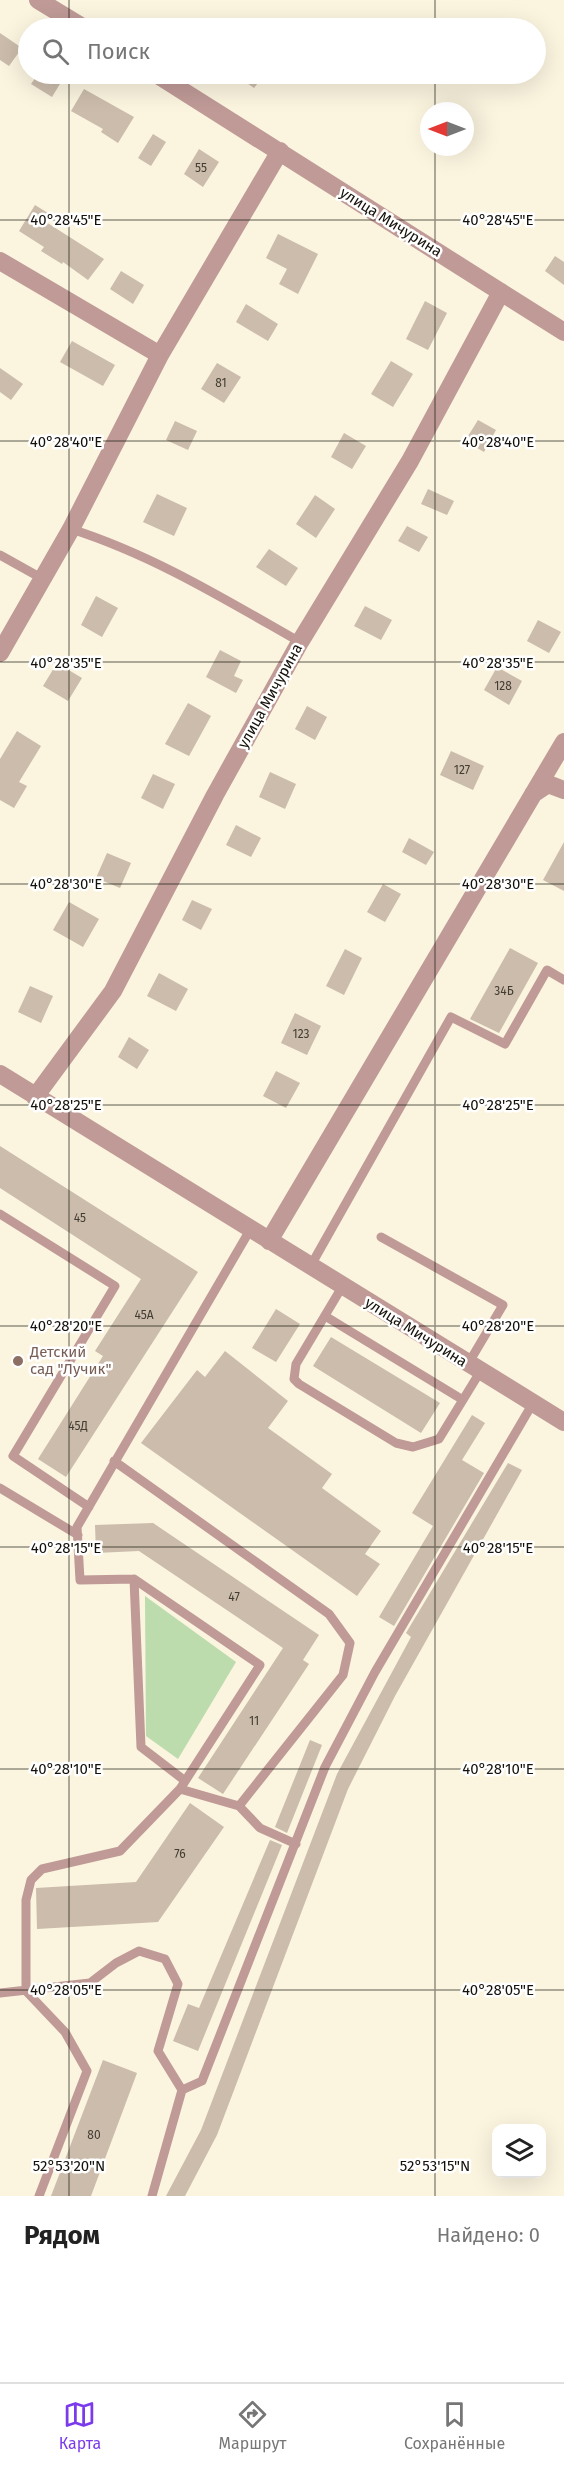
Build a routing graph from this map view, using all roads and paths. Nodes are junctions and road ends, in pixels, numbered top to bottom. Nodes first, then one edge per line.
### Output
1 (38, 0) edge
2 (68, 18) edge
3 (172, 84) edge
4 (280, 152) junction
5 (0, 261) edge
6 (501, 292) junction
7 (564, 332) edge
8 (160, 355) junction
9 (71, 529) junction
10 (0, 555) edge
11 (43, 579) junction
12 (300, 642) junction
13 (0, 653) edge
14 (564, 742) edge
15 (564, 790) edge
16 (533, 794) junction
17 (564, 980) edge
18 (0, 1074) edge
19 (35, 1098) junction
20 (0, 1214) edge
21 (250, 1230) junction
22 (381, 1237) dead end
23 (269, 1242) junction
24 (310, 1267) junction
25 (342, 1287) junction
26 (325, 1316) junction
27 (474, 1368) junction
28 (463, 1400) junction
29 (533, 1403) junction
30 (564, 1422) edge
31 (114, 1461) junction
32 (0, 1488) edge
33 (89, 1507) junction
34 (78, 1535) junction
35 (134, 1579) junction
36 (184, 1780) junction
37 (180, 1790) junction
38 (239, 1806) junction
39 (296, 1844) junction
40 (26, 1991) junction
41 (0, 1993) edge
42 (182, 2090) junction
43 (39, 2196) edge
44 (152, 2196) edge

1 - 2 street
3 - 4 street, улица Мичурина
4 - 6 street, улица Мичурина
4 - 8 street
5 - 8 street
6 - 7 street, улица Мичурина
6 - 12 street, улица Мичурина
8 - 9 street
9 - 11 street
9 - 12 lane
10 - 11 lane
11 - 13 street
12 - 19 street, улица Мичурина
14 - 16 street
15 - 16 street
16 - 23 street
17 - 24 lane
18 - 19 street, улица Мичурина
19 - 21 street, улица Мичурина
20 - 33 lane
21 - 23 street, улица Мичурина
21 - 31 lane
22 - 27 lane
23 - 24 street, улица Мичурина
24 - 25 street, улица Мичурина
25 - 26 lane
25 - 27 street, улица Мичурина
26 - 28 lane
26 - 28 lane
27 - 28 lane
27 - 29 street, улица Мичурина
29 - 30 street, улица Мичурина
29 - 39 lane
31 - 33 lane
31 - 38 lane
32 - 34 lane
33 - 34 lane
34 - 35 lane
35 - 36 lane
35 - 36 lane
36 - 37 lane
37 - 38 lane
37 - 40 lane
38 - 39 lane
39 - 42 lane
40 - 41 lane
40 - 42 lane
40 - 43 lane
42 - 44 lane

